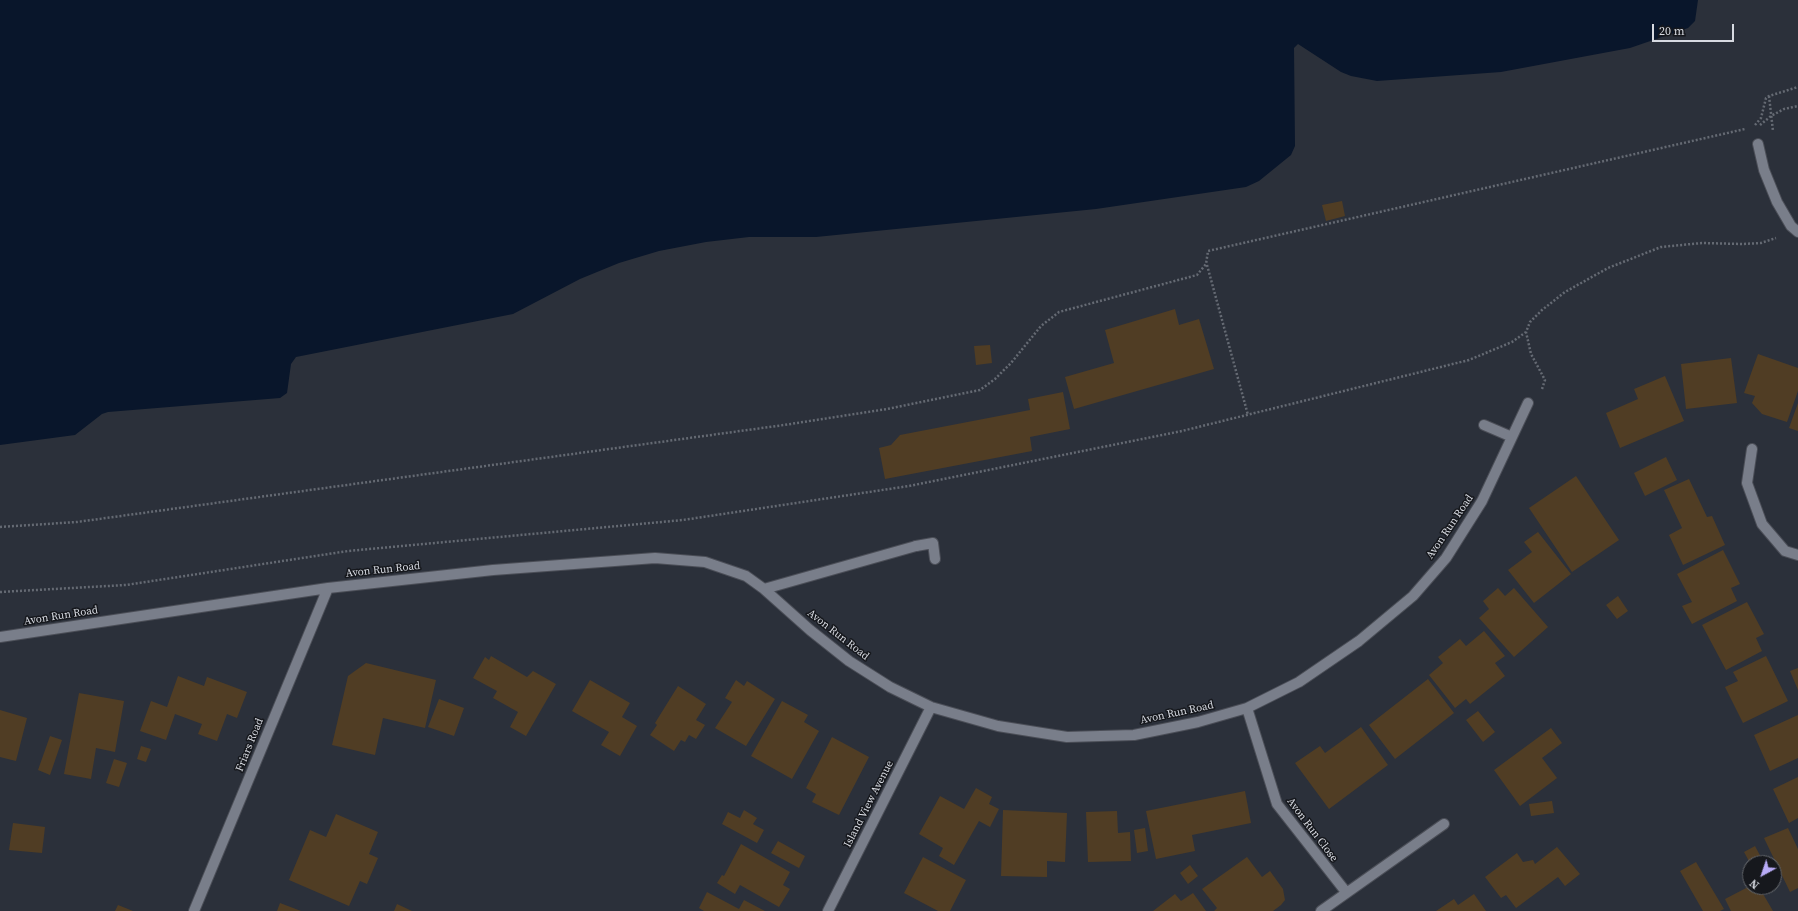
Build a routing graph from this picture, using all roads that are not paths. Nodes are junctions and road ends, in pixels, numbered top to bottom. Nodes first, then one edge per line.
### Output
1 (1758, 144) road end
2 (1795, 229) edge
3 (1528, 403) road end
4 (1484, 425) dead end
5 (1512, 437) junction
6 (1752, 449) dead end
7 (1798, 554) edge
8 (935, 559) dead end
9 (328, 588) junction
10 (764, 589) junction
11 (0, 638) edge
12 (931, 707) junction
13 (1248, 708) junction
14 (1444, 824) dead end
15 (1346, 892) junction
16 (194, 911) edge
17 (828, 911) edge
18 (1321, 911) edge

1 - 2 street
3 - 5 street, Avon Run Road
4 - 5 street
5 - 13 street, Avon Run Road
6 - 7 street
8 - 10 street
9 - 10 street, Avon Run Road
9 - 11 street, Avon Run Road
9 - 16 street, Friars Road
10 - 12 street, Avon Run Road
12 - 13 street, Avon Run Road
12 - 17 street, Island View Avenue
13 - 15 street, Avon Run Close
14 - 15 street
15 - 18 street

